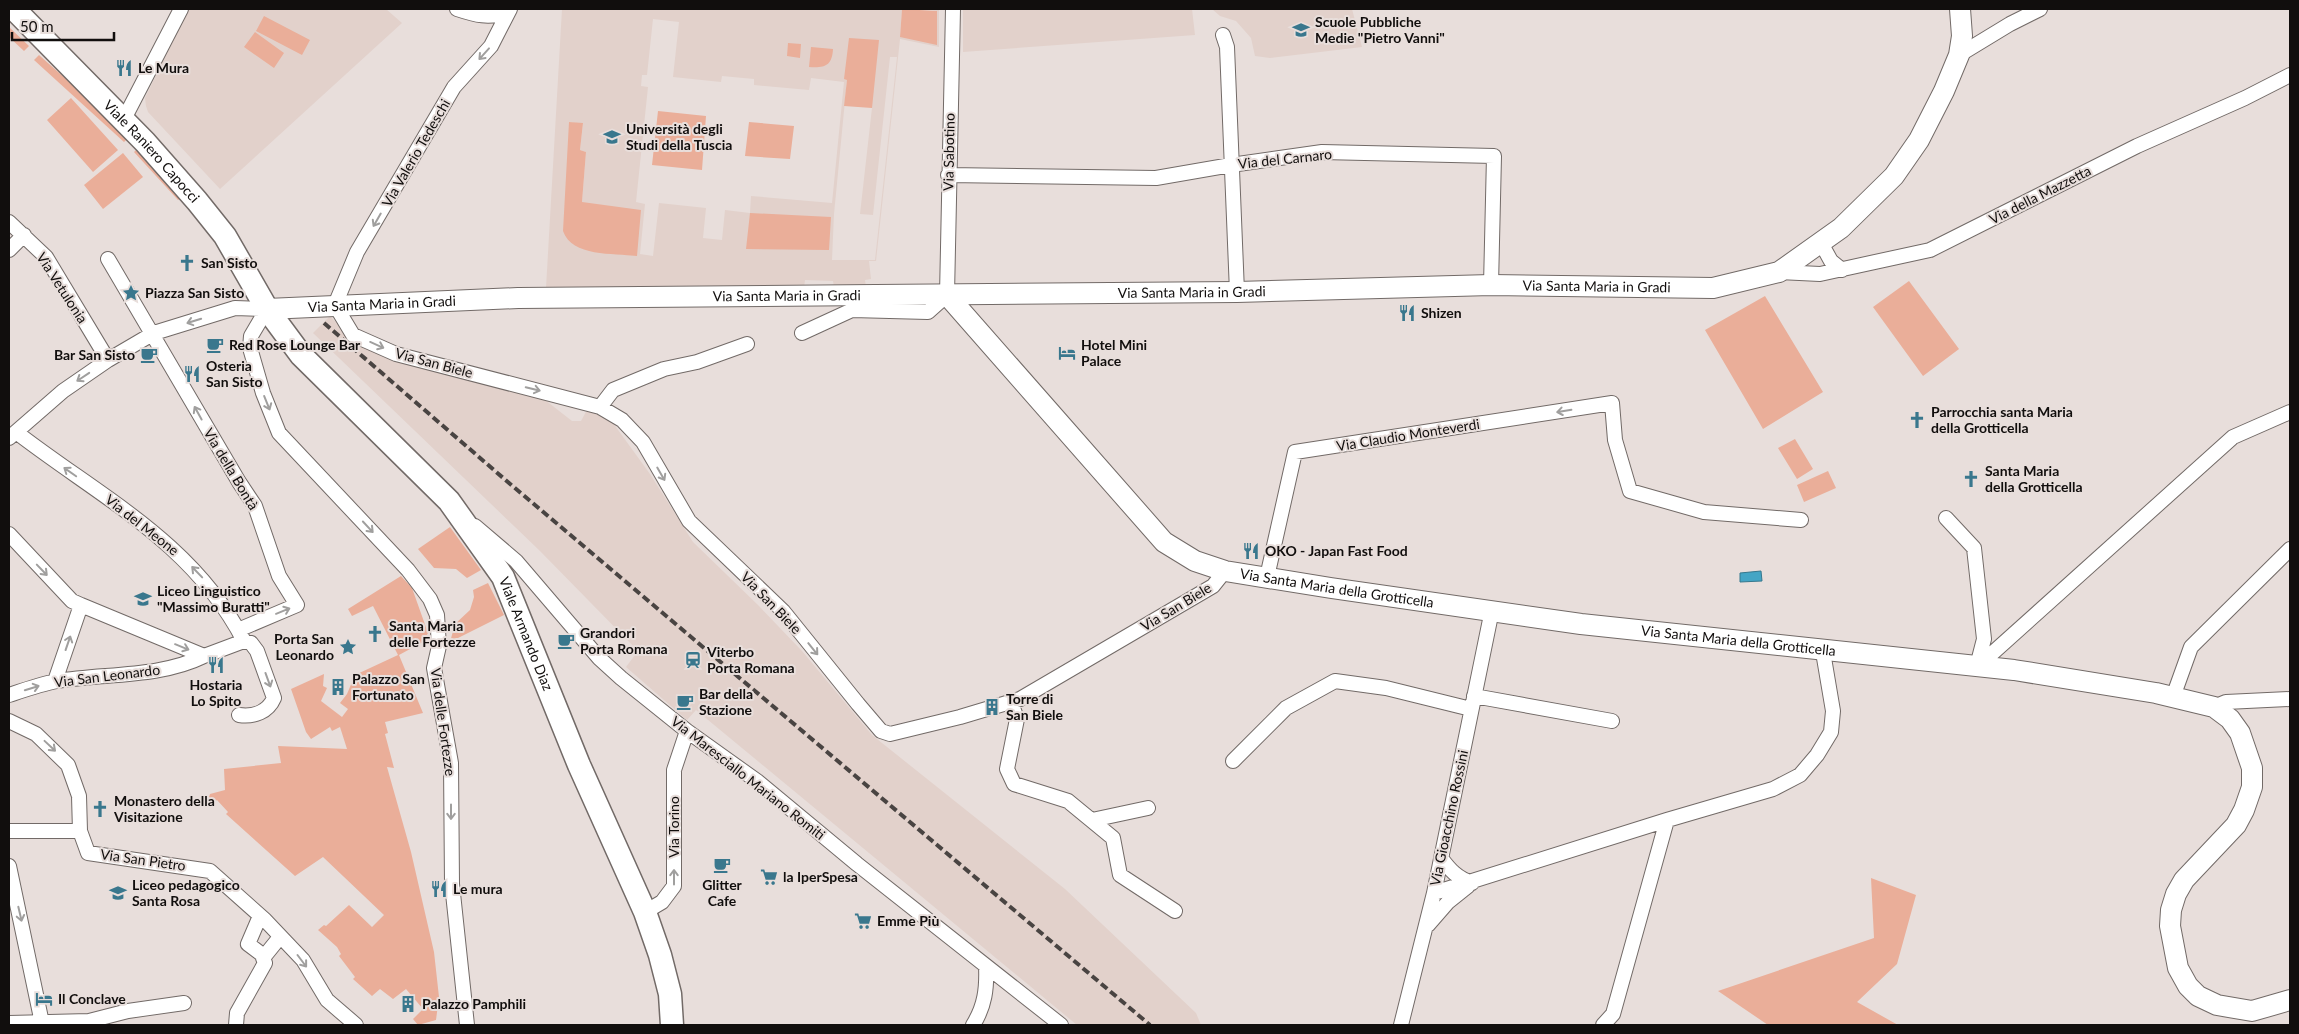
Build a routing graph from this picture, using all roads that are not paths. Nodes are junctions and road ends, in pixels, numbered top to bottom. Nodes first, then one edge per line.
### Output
1 (14, 9) edge
2 (181, 9) edge
3 (457, 9) edge
4 (953, 9) edge
5 (1960, 9) edge
6 (2040, 9) edge
7 (509, 11) edge
8 (1223, 35) dead end
9 (1959, 55) junction
10 (2290, 75) edge
11 (124, 119) junction
12 (1230, 165) junction
13 (948, 175) junction
14 (9, 222) edge
15 (24, 235) junction
16 (1821, 243) junction
17 (9, 250) edge
18 (108, 258) dead end
19 (1842, 270) junction
20 (1779, 272) junction
21 (1491, 285) junction
22 (1237, 292) junction
23 (947, 295) junction
24 (334, 305) junction
25 (267, 309) junction
26 (154, 333) junction
27 (802, 333) dead end
28 (747, 344) dead end
29 (108, 360) junction
30 (600, 407) junction
31 (2290, 412) edge
32 (11, 435) edge
33 (456, 509) junction
34 (1946, 518) dead end
35 (1801, 520) dead end
36 (9, 534) edge
37 (2290, 549) edge
38 (1225, 571) junction
39 (1267, 577) junction
40 (81, 606) junction
41 (1492, 610) junction
42 (241, 635) junction
43 (1823, 652) junction
44 (204, 656) junction
45 (1977, 667) junction
46 (55, 681) junction
47 (9, 695) edge
48 (2173, 697) junction
49 (2290, 699) edge
50 (1011, 702) junction
51 (1473, 702) junction
52 (2214, 707) junction
53 (239, 715) dead end
54 (1612, 720) dead end
55 (9, 721) edge
56 (687, 731) junction
57 (1233, 761) dead end
58 (1148, 808) dead end
59 (1092, 820) junction
60 (1667, 820) junction
61 (10, 831) edge
62 (80, 831) junction
63 (1441, 858) junction
64 (9, 866) edge
65 (1472, 883) junction
66 (1434, 893) junction
67 (1448, 902) junction
68 (1175, 911) dead end
69 (645, 912) junction
70 (260, 916) junction
71 (1426, 927) junction
72 (280, 937) junction
73 (264, 956) junction
74 (986, 966) junction
75 (2290, 1000) edge
76 (184, 1003) dead end
77 (42, 1022) junction
78 (9, 1024) edge
79 (236, 1025) edge
80 (356, 1025) edge
81 (467, 1025) edge
82 (672, 1025) edge
83 (973, 1025) edge
84 (1061, 1025) edge
85 (1401, 1025) edge
86 (1603, 1025) edge

1 - 11 main road, Viale Raniero Capocci
2 - 11 street
3 - 7 street
4 - 13 street, Via Sabotino
5 - 9 main road, Via Santa Maria in Gradi
6 - 9 street
7 -> 24 street, Via Valerio Tedeschi
8 - 12 street
9 - 16 main road, Via Santa Maria in Gradi
10 - 19 street, Via della Mazzetta
11 - 25 main road, Viale Raniero Capocci
12 - 13 street, Via del Carnaro
12 - 21 street, Via del Carnaro
12 - 22 street
13 - 23 street, Via Sabotino
14 - 15 street, Via Vetulonia
15 - 17 street
15 - 29 street, Via Vetulonia
16 - 19 street
16 - 20 main road, Via Santa Maria in Gradi
18 - 26 street
19 - 20 street, Via della Mazzetta
20 - 21 main road, Via Santa Maria in Gradi
21 - 22 main road, Via Santa Maria in Gradi
22 - 23 main road, Via Santa Maria in Gradi
23 - 24 main road, Via Santa Maria in Gradi
23 - 27 street
23 - 38 main road, Via Santa Maria della Grotticella
24 - 25 main road, Via Santa Maria in Gradi
24 -> 30 street, Via San Biele
25 -> 26 street
25 - 33 main road, Viale Armando Diaz
25 -> 81 street, Via delle Fortezze
26 - 29 street
42 -> 26 street, Via della Bontà
28 - 30 street
29 -> 32 street
30 -> 50 street, Via San Biele
31 - 45 street
42 -> 32 street, Via del Meone
33 - 56 street, Via Maresciallo Mariano Romiti
33 - 69 main road, Viale Armando Diaz
34 - 45 street
35 -> 39 street, Via Claudio Monteverdi
36 -> 40 street
37 - 48 street
38 - 39 main road, Via Santa Maria della Grotticella
38 - 50 street, Via San Biele
39 - 41 main road, Via Santa Maria della Grotticella
40 -> 44 street
46 -> 40 street
41 - 43 main road, Via Santa Maria della Grotticella
41 - 51 street, Via Gioacchino Rossini
42 - 44 street, Via San Leonardo
42 -> 53 street, Via del Meone
43 - 45 main road, Via Santa Maria della Grotticella
43 - 60 street
44 - 46 street, Via San Leonardo
45 - 48 main road, Via Santa Maria della Grotticella
47 -> 46 street, Via San Leonardo
48 - 52 main road, Via Santa Maria della Grotticella
49 - 52 street
50 - 59 street
51 - 54 street
51 - 57 street
51 - 63 street, Via Gioacchino Rossini
52 - 75 main road, Via Santa Maria della Grotticella
55 -> 62 street, Via San Pietro
69 -> 56 street, Via Torino
56 - 74 street, Via Maresciallo Mariano Romiti
58 - 59 street
59 - 68 street
60 - 65 street
60 - 86 street
61 - 62 street
62 - 70 street, Via San Pietro
63 - 65 street
63 - 66 street, Via Gioacchino Rossini
64 -> 77 street
65 - 66 street
65 - 67 street
66 - 67 street
66 - 71 street, Via Gioacchino Rossini
67 - 71 street
69 - 82 main road, Viale Armando Diaz
70 - 72 street, Via San Pietro
70 - 73 street
71 - 85 street, Via Gioacchino Rossini
72 - 73 street
72 -> 80 street, Via San Pietro
73 - 79 street
74 - 83 street
74 - 84 street, Via Maresciallo Mariano Romiti
76 - 77 street
77 - 78 street

